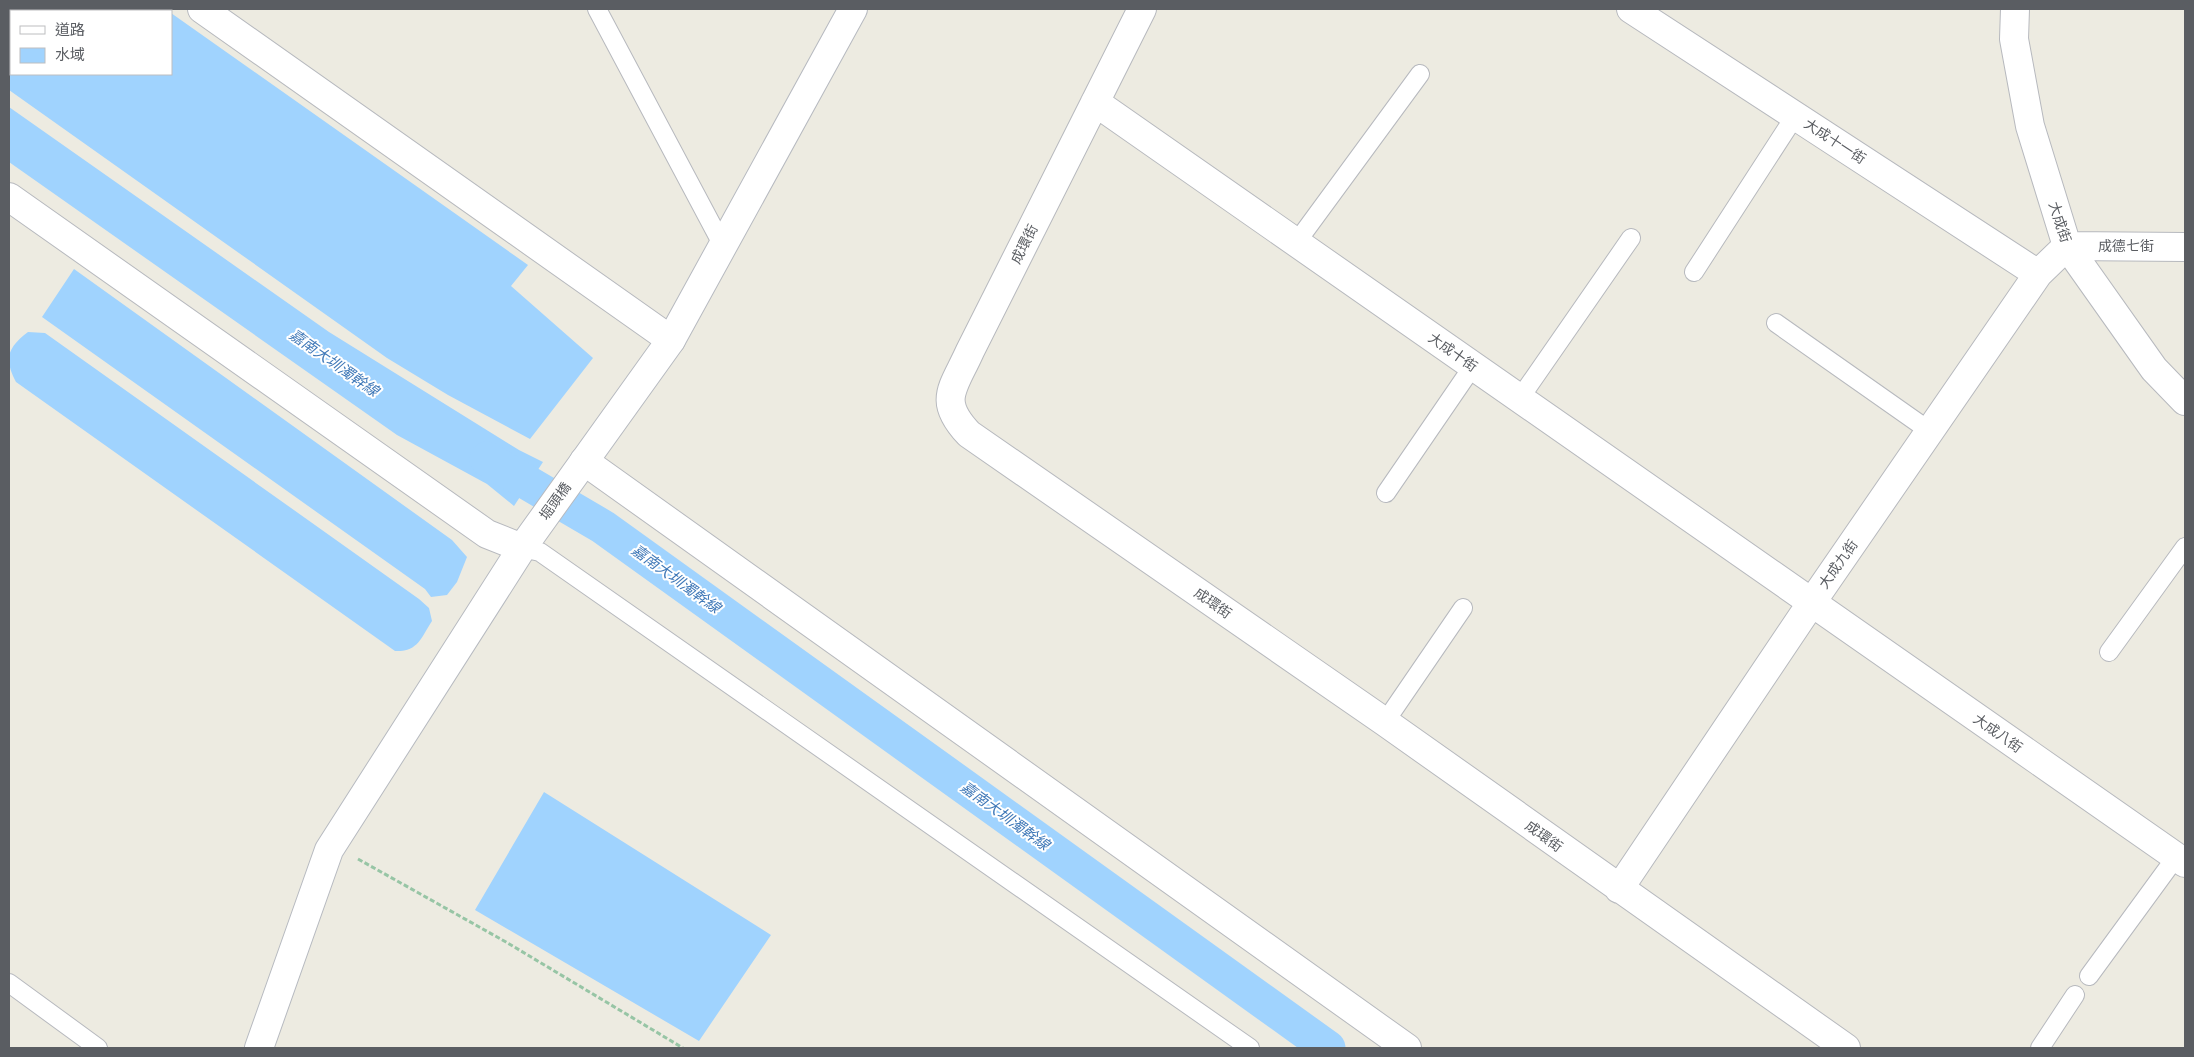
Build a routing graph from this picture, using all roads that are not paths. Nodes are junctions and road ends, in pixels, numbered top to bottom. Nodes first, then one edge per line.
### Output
1 (202, 9) edge
2 (597, 9) edge
3 (853, 9) edge
4 (1142, 9) edge
5 (1631, 9) edge
6 (2015, 9) edge
7 (1420, 74) dead end
8 (1095, 102) junction
9 (1795, 116) junction
10 (9, 196) edge
11 (1631, 238) dead end
12 (1296, 243) junction
13 (722, 244) junction
14 (2067, 246) junction
15 (2185, 247) edge
16 (1694, 272) dead end
17 (2038, 274) junction
18 (1776, 323) dead end
19 (671, 340) junction
20 (1473, 366) junction
21 (1520, 398) junction
22 (2185, 400) edge
23 (1931, 432) junction
24 (579, 468) junction
25 (1386, 493) dead end
26 (530, 537) junction
27 (2185, 547) edge
28 (1812, 602) junction
29 (1463, 608) dead end
30 (2109, 652) dead end
31 (1385, 722) junction
32 (2181, 860) edge
33 (1619, 889) junction
34 (2089, 976) dead end
35 (9, 983) edge
36 (2075, 995) dead end
37 (98, 1048) edge
38 (259, 1048) edge
39 (1250, 1048) edge
40 (1407, 1048) edge
41 (1846, 1048) edge
42 (2040, 1048) edge

1 - 19 street
2 - 13 lane
3 - 13 street, 堀頭橋
4 - 8 street, 成環街
5 - 9 street, 大成十一街
6 - 14 street, 大成街
7 - 12 lane
8 - 12 street, 大成十街
8 - 31 street, 成環街
9 - 16 lane
9 - 17 street, 大成十一街
10 - 26 street
11 - 21 lane
12 - 20 street, 大成十街
13 - 19 street, 堀頭橋
14 - 15 street, 成德七街
14 - 17 street, 大成九街
14 - 22 street, 大成街
17 - 23 street, 大成九街
18 - 23 lane
19 - 24 street, 堀頭橋
20 - 21 street, 大成十街
20 - 25 lane
21 - 28 street, 大成十街
23 - 28 street, 大成九街
24 - 26 street, 堀頭橋
24 - 40 street
26 - 38 street, 堀頭橋
26 - 39 lane
27 - 30 lane
28 - 32 street, 大成八街
28 - 33 street, 大成九街
29 - 31 lane
31 - 33 street, 成環街
32 - 34 lane
33 - 41 street, 成環街
35 - 37 lane
36 - 42 lane

